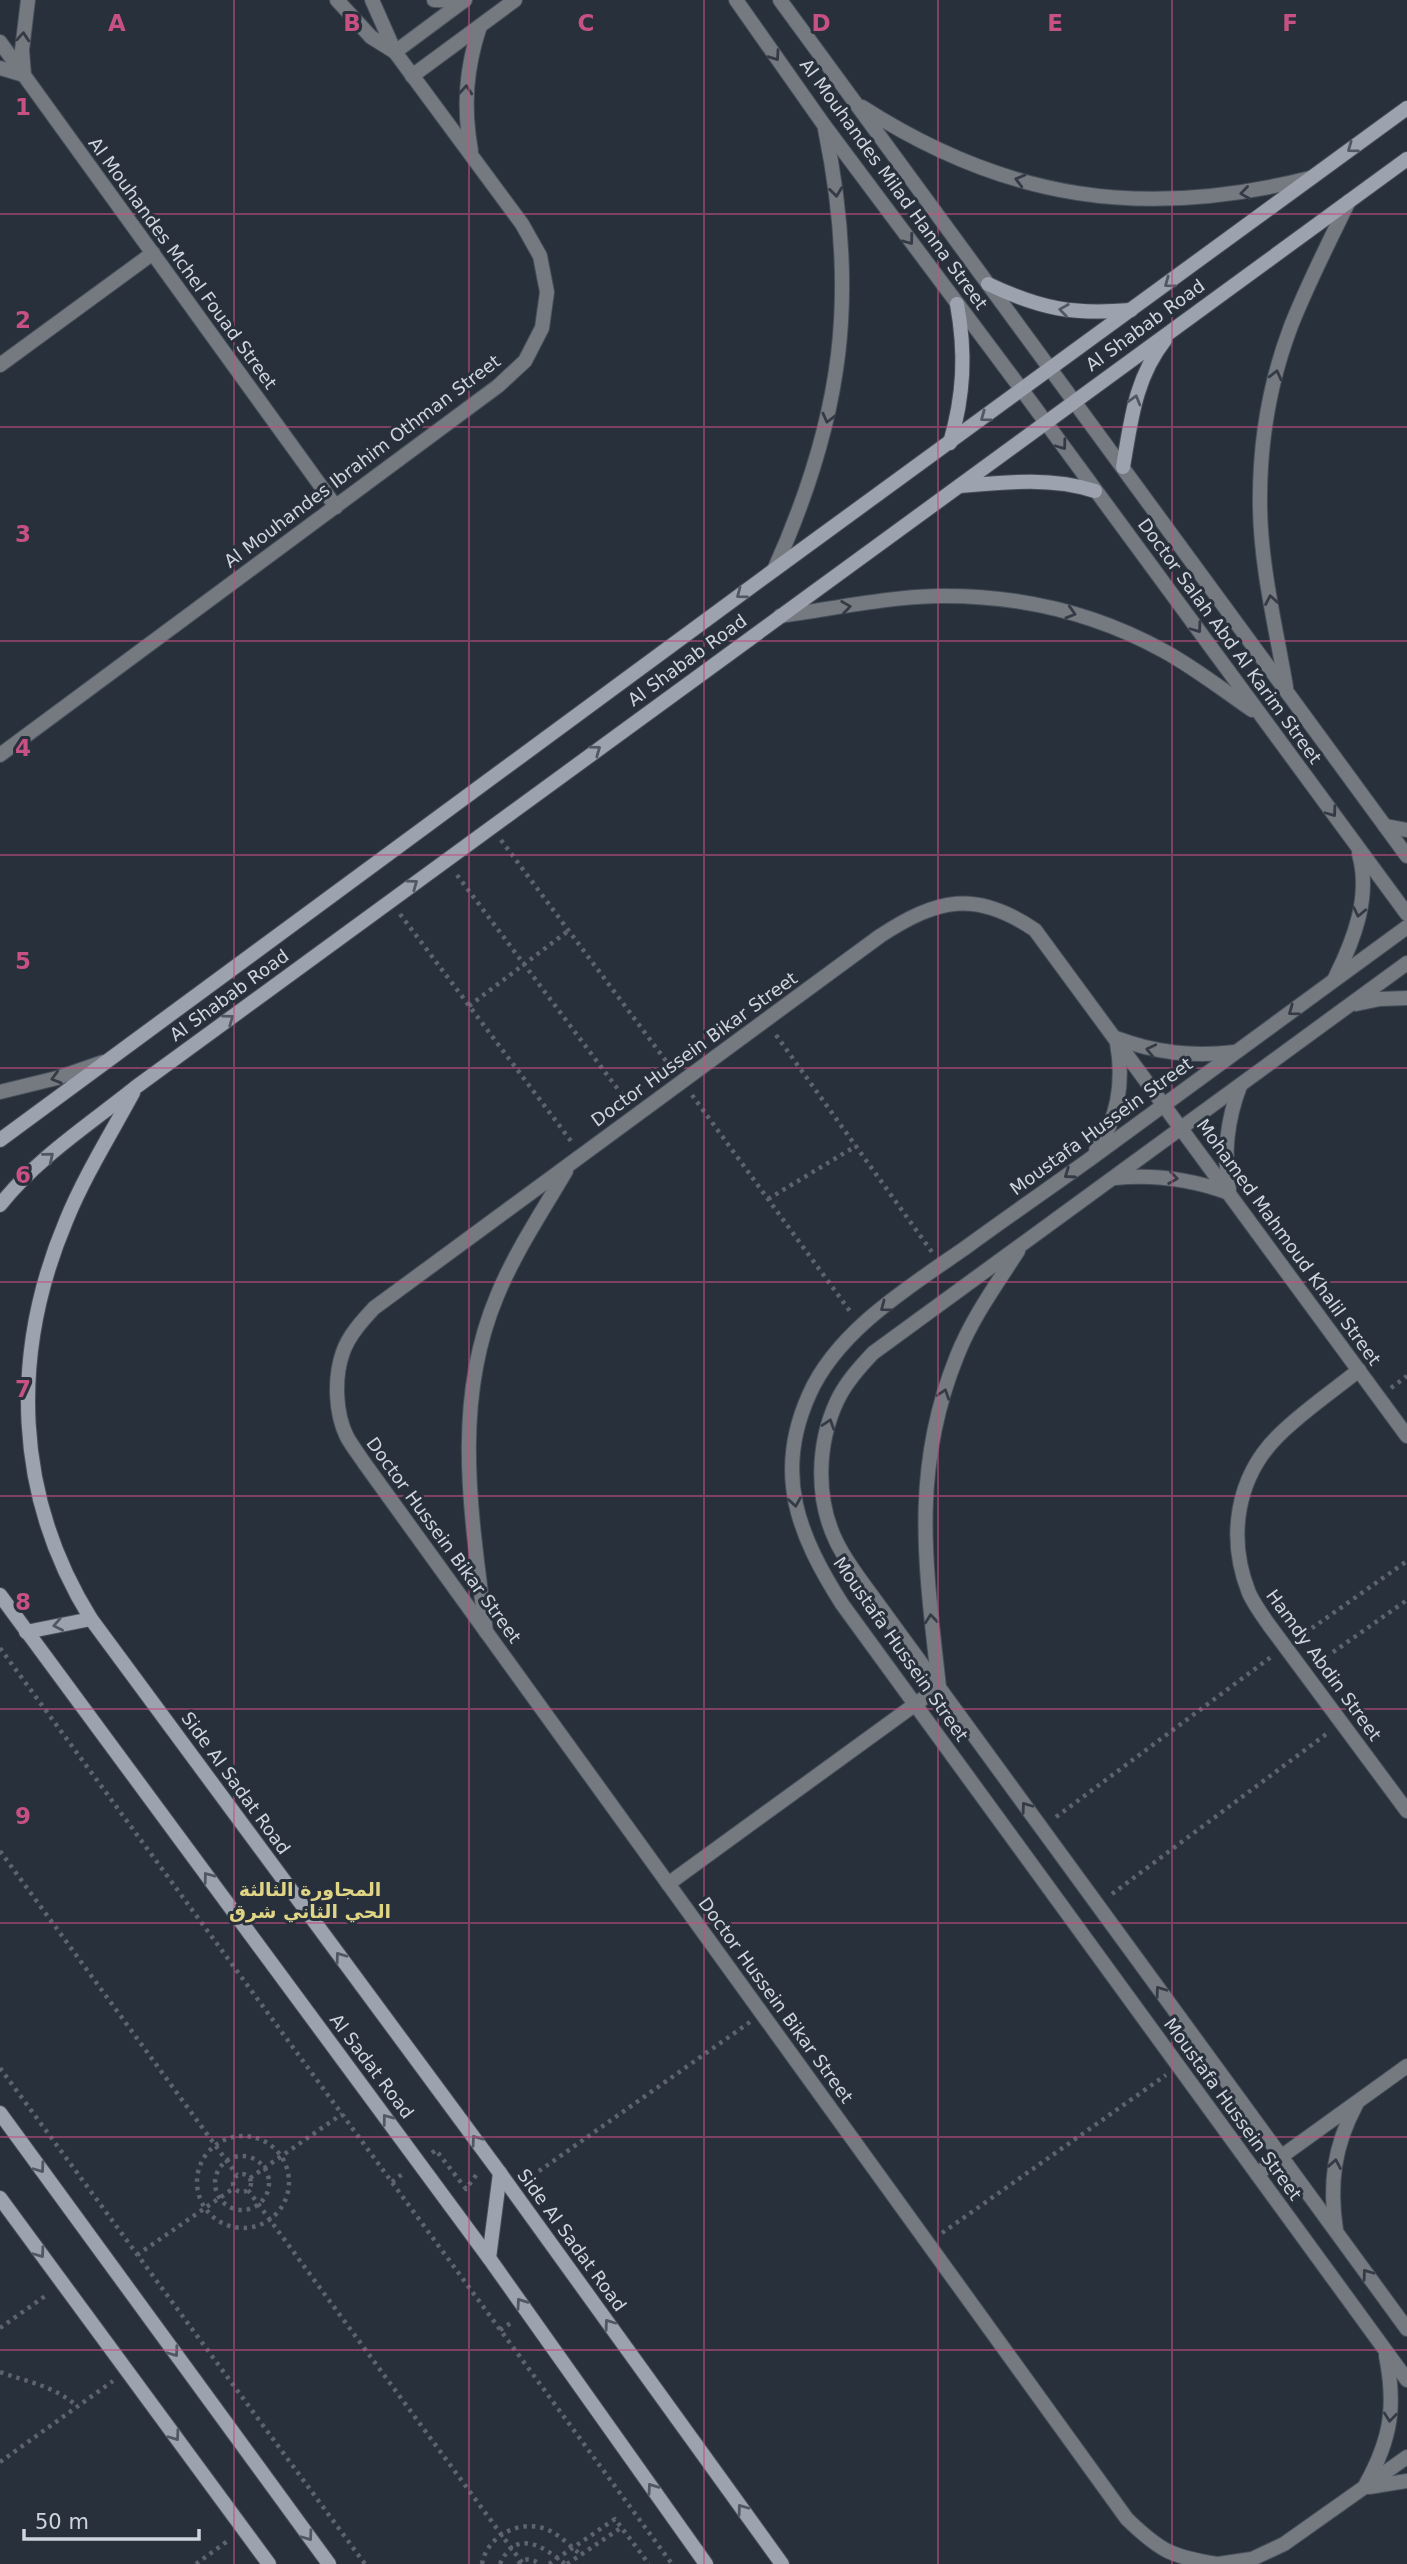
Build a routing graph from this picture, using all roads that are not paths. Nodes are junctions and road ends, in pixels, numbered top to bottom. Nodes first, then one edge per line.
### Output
1 (28, 0) edge
2 (337, 0) edge
3 (372, 0) edge
4 (434, 0) edge
5 (464, 0) edge
6 (515, 0) edge
7 (736, 0) edge
8 (780, 0) edge
9 (480, 26) junction
10 (0, 42) edge
11 (395, 52) junction
12 (0, 68) edge
13 (24, 75) junction
14 (412, 76) junction
15 (855, 102) junction
16 (1407, 108) edge
17 (824, 125) junction
18 (472, 156) junction
19 (1407, 159) edge
20 (1312, 178) junction
21 (1349, 201) junction
22 (153, 253) junction
23 (988, 284) junction
24 (957, 304) junction
25 (1132, 309) junction
26 (1174, 328) junction
27 (0, 365) edge
28 (1051, 369) junction
29 (1022, 390) junction
30 (1074, 400) junction
31 (1045, 421) junction
32 (950, 443) junction
33 (1123, 467) junction
34 (958, 486) junction
35 (1095, 491) junction
36 (336, 507) junction
37 (774, 570) junction
38 (778, 616) junction
39 (1287, 692) junction
40 (1263, 718) junction
41 (0, 755) edge
42 (1385, 826) junction
43 (1407, 830) edge
44 (1356, 845) junction
45 (1407, 856) edge
46 (1407, 914) edge
47 (1407, 927) edge
48 (1407, 962) edge
49 (1332, 983) junction
50 (1407, 998) edge
51 (1348, 1006) junction
52 (1116, 1038) junction
53 (1237, 1052) junction
54 (110, 1060) junction
55 (1241, 1084) junction
56 (136, 1087) junction
57 (0, 1091) edge
58 (1165, 1105) junction
59 (1181, 1128) junction
60 (0, 1140) edge
61 (576, 1159) junction
62 (1089, 1159) junction
63 (1114, 1178) junction
64 (1230, 1194) junction
65 (0, 1205) edge
66 (1023, 1243) junction
67 (1359, 1370) junction
68 (1407, 1436) edge
69 (0, 1595) edge
70 (91, 1619) junction
71 (26, 1632) junction
72 (486, 1633) junction
73 (939, 1687) junction
74 (915, 1704) junction
75 (1407, 1811) edge
76 (668, 1884) junction
77 (1407, 2066) edge
78 (1359, 2101) junction
79 (0, 2113) edge
80 (1281, 2157) junction
81 (500, 2173) junction
82 (1257, 2174) junction
83 (0, 2198) edge
84 (1336, 2232) junction
85 (489, 2258) junction
86 (1407, 2329) edge
87 (1385, 2350) junction
88 (1407, 2381) edge
89 (1407, 2457) edge
90 (1407, 2481) edge
91 (1364, 2488) junction
92 (270, 2564) edge
93 (329, 2564) edge
94 (706, 2564) edge
95 (782, 2564) edge
96 (1217, 2564) edge

13 -> 1 street
2 - 11 street
3 - 11 street
4 - 5 street
5 - 11 street
6 - 9 street
7 -> 17 street, Al Mouhandes Milad Hanna Street
8 - 15 street, Al Mouhandes Milad Hanna Street
9 - 14 street
18 -> 9 street
10 - 13 street, Al Mouhandes Mchel Fouad Street
11 - 14 street, Al Mouhandes Ibrahim Othman Street
12 - 13 street
13 - 22 street, Al Mouhandes Mchel Fouad Street
14 - 18 street, Al Mouhandes Ibrahim Othman Street
20 -> 15 street
15 - 23 street, Al Mouhandes Milad Hanna Street
16 -> 20 main road, Al Shabab Road
17 -> 24 street, Al Mouhandes Milad Hanna Street
17 -> 37 street
18 - 36 street, Al Mouhandes Ibrahim Othman Street
19 - 21 main road, Al Shabab Road
20 -> 25 main road, Al Shabab Road
21 - 26 main road, Al Shabab Road
39 -> 21 street
22 - 27 street
22 - 36 street, Al Mouhandes Mchel Fouad Street
25 -> 23 main road
23 - 28 street, Al Mouhandes Milad Hanna Street
24 - 29 street, Al Mouhandes Milad Hanna Street
24 - 32 main road
25 - 28 main road, Al Shabab Road
26 - 30 main road, Al Shabab Road
33 -> 26 main road
28 - 29 main road, Al Shabab Road
28 - 30 street, Doctor Salah Abd Al Karim Street
29 - 31 street, Doctor Salah Abd Al Karim Street
29 -> 32 main road, Al Shabab Road
30 - 31 main road, Al Shabab Road
30 - 33 street, Doctor Salah Abd Al Karim Street
31 - 34 main road, Al Shabab Road
31 -> 35 street, Doctor Salah Abd Al Karim Street
32 - 37 main road, Al Shabab Road
33 - 39 street, Doctor Salah Abd Al Karim Street
34 - 35 main road
34 - 38 main road, Al Shabab Road
35 -> 40 street, Doctor Salah Abd Al Karim Street
36 - 41 street, Al Mouhandes Ibrahim Othman Street
37 -> 54 main road, Al Shabab Road
38 -> 40 street
56 -> 38 main road, Al Shabab Road
39 - 42 street, Doctor Salah Abd Al Karim Street
40 -> 44 street, Doctor Salah Abd Al Karim Street
42 - 43 street
42 - 45 street, Doctor Salah Abd Al Karim Street
44 - 46 street, Doctor Salah Abd Al Karim Street
44 -> 49 street
47 - 49 street, Moustafa Hussein Street
48 - 51 street, Moustafa Hussein Street
49 -> 53 street, Moustafa Hussein Street
50 - 51 street
51 - 55 street, Moustafa Hussein Street
53 -> 52 street
52 - 58 street, Doctor Hussein Bikar Street
52 - 61 street, Doctor Hussein Bikar Street
52 - 62 street
53 - 58 street, Moustafa Hussein Street
54 -> 57 street
54 - 60 main road, Al Shabab Road
55 - 59 street, Moustafa Hussein Street
55 - 64 street
65 -> 56 main road, Al Shabab Road
56 - 70 main road, Side Al Sadat Road
58 - 59 street, Mohamed Mahmoud Khalil Street
58 - 62 street, Moustafa Hussein Street
59 - 63 street, Moustafa Hussein Street
59 - 64 street, Mohamed Mahmoud Khalil Street
61 - 72 street
61 - 72 street, Doctor Hussein Bikar Street
62 -> 74 street, Moustafa Hussein Street
63 -> 64 street
63 - 66 street, Moustafa Hussein Street
64 - 67 street, Mohamed Mahmoud Khalil Street
73 -> 66 street
73 -> 66 street, Moustafa Hussein Street
67 - 68 street, Mohamed Mahmoud Khalil Street
67 - 75 street, Hamdy Abdin Street
69 - 71 main road, Al Sadat Road
70 -> 71 main road
81 -> 70 main road, Side Al Sadat Road
85 -> 71 main road, Al Sadat Road
72 - 76 street, Doctor Hussein Bikar Street
73 - 74 street
80 -> 73 street, Moustafa Hussein Street
74 - 76 street
74 - 82 street, Moustafa Hussein Street
76 - 96 street, Doctor Hussein Bikar Street
77 - 78 street
78 - 80 street
84 -> 78 street
79 -> 93 main road
80 - 82 street
80 - 84 street, Moustafa Hussein Street
81 - 85 main road
95 -> 81 main road, Side Al Sadat Road
82 - 87 street, Moustafa Hussein Street
83 -> 92 main road
86 -> 84 street, Moustafa Hussein Street
94 -> 85 main road, Al Sadat Road
87 - 88 street, Moustafa Hussein Street
87 -> 91 street
89 - 91 street, Doctor Hussein Bikar Street
90 - 91 street
91 - 96 street, Doctor Hussein Bikar Street

